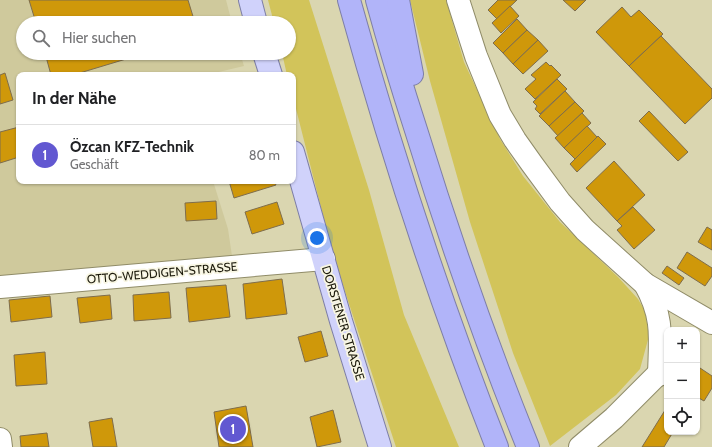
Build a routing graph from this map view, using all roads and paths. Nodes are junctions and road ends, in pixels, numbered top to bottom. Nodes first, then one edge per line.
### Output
1 (250, 0) edge
2 (334, 0) edge
3 (349, 0) edge
4 (377, 0) edge
5 (398, 0) edge
6 (458, 0) edge
7 (254, 16) edge
8 (266, 60) edge
9 (270, 72) edge
10 (373, 89) junction
11 (296, 162) edge
12 (431, 180) junction
13 (324, 259) junction
14 (645, 284) junction
15 (0, 287) edge
16 (707, 321) edge
17 (663, 370) edge
18 (0, 439) edge
19 (1, 447) edge
20 (380, 447) edge
21 (497, 447) edge
22 (528, 447) edge
23 (580, 447) edge

1 - 7 main road
2 - 10 highway
3 - 10 highway
4 - 12 highway
5 - 12 highway
6 - 14 street
8 - 9 main road
10 - 21 highway
11 - 13 main road, DORSTENER STRASSE
12 - 22 highway
13 - 15 street, OTTO-WEDDIGEN-STRASSE
13 - 20 main road, DORSTENER STRASSE
14 - 16 street
14 - 17 street
17 - 23 street
18 - 19 street

